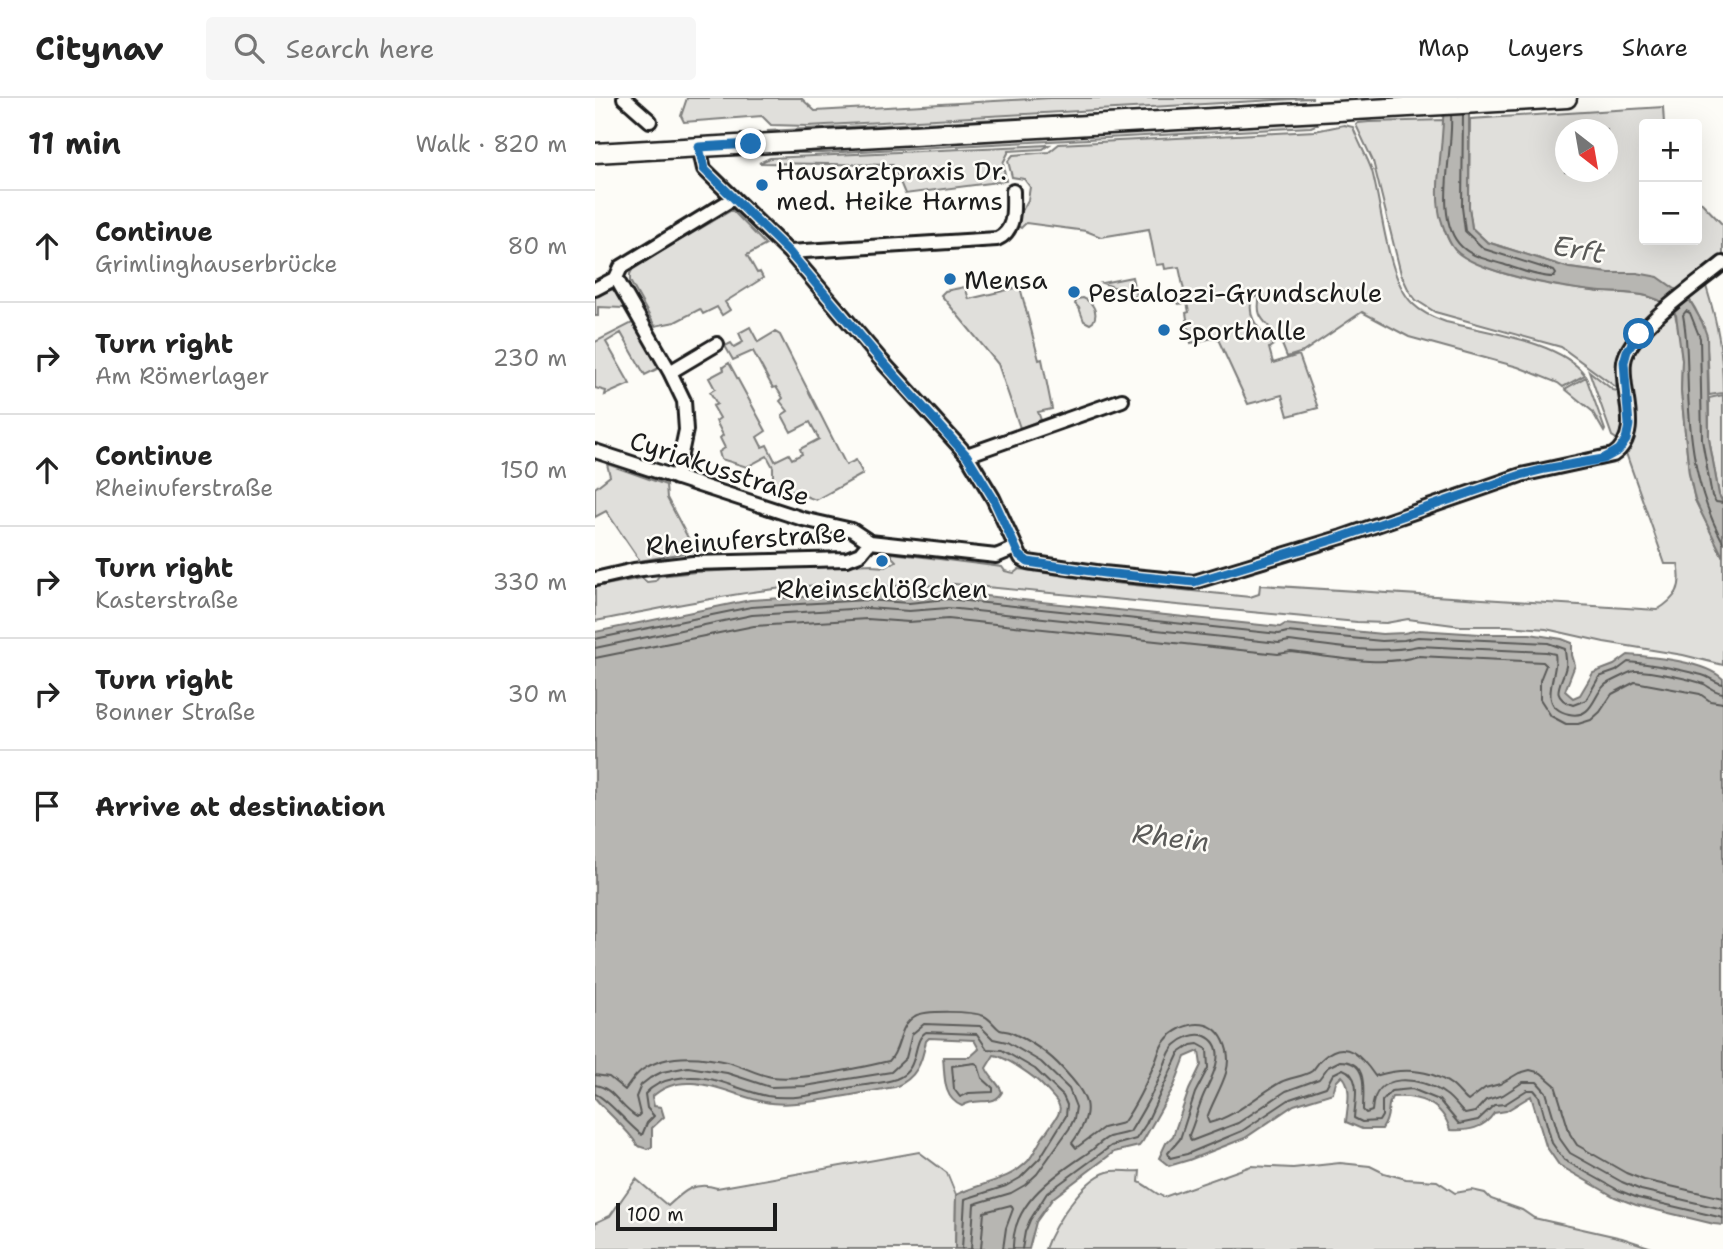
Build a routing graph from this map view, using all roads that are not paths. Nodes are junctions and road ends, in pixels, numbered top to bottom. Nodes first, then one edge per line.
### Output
1 (624, 98) edge
2 (1567, 98) edge
3 (650, 121) dead end
4 (699, 147) junction
5 (595, 153) edge
6 (1013, 191) dead end
7 (734, 198) junction
8 (789, 252) junction
9 (1723, 263) edge
10 (616, 278) junction
11 (595, 289) edge
12 (717, 344) dead end
13 (670, 372) junction
14 (1122, 400) dead end
15 (595, 451) edge
16 (967, 456) junction
17 (676, 478) junction
18 (870, 542) junction
19 (1015, 548) junction
20 (595, 579) edge

1 - 3 street
2 - 4 main road
4 - 5 main road
4 - 7 street
6 - 8 street
7 - 8 street
7 - 10 street
8 - 16 street
9 - 19 street
10 - 11 street
10 - 13 street
12 - 13 street
13 - 17 street
14 - 16 street
15 - 17 street, Cyriakusstraße
16 - 19 street
17 - 18 street, Cyriakusstraße
18 - 19 street, Rheinuferstraße
18 - 20 street, Rheinuferstraße

